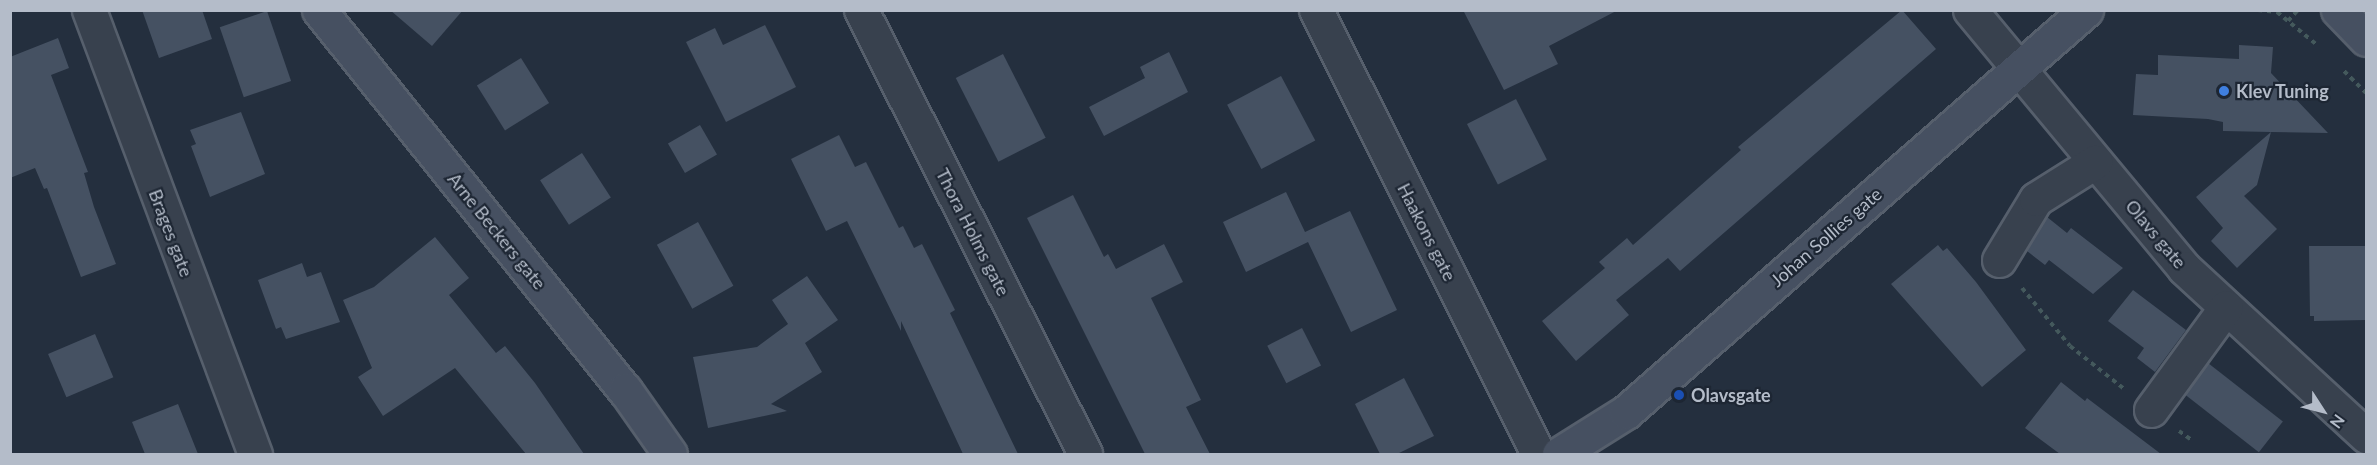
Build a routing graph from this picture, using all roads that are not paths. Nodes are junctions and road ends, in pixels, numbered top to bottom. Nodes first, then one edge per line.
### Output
1 (89, 10) edge
2 (319, 10) edge
3 (861, 10) edge
4 (1316, 10) edge
5 (1970, 10) edge
6 (2086, 10) edge
7 (2338, 10) edge
8 (2367, 39) edge
9 (2017, 69) junction
10 (2095, 162) junction
11 (1999, 260) road end
12 (2226, 307) junction
13 (2151, 410) road end
14 (2367, 436) edge
15 (255, 454) edge
16 (670, 454) edge
17 (1085, 454) edge
18 (1538, 454) edge
19 (1559, 454) edge

1 - 15 street, Brages gate
2 - 16 main road, Arne Beckers gate
3 - 17 street, Thora Holms gate
4 - 18 street, Haakons gate
5 - 9 street, Olavs gate
6 - 9 main road, Johan Sollies gate
7 - 8 main road
9 - 10 street, Olavs gate
9 - 19 main road, Johan Sollies gate
10 - 11 street
10 - 12 street, Olavs gate
12 - 13 street
12 - 14 street, Olavs gate

